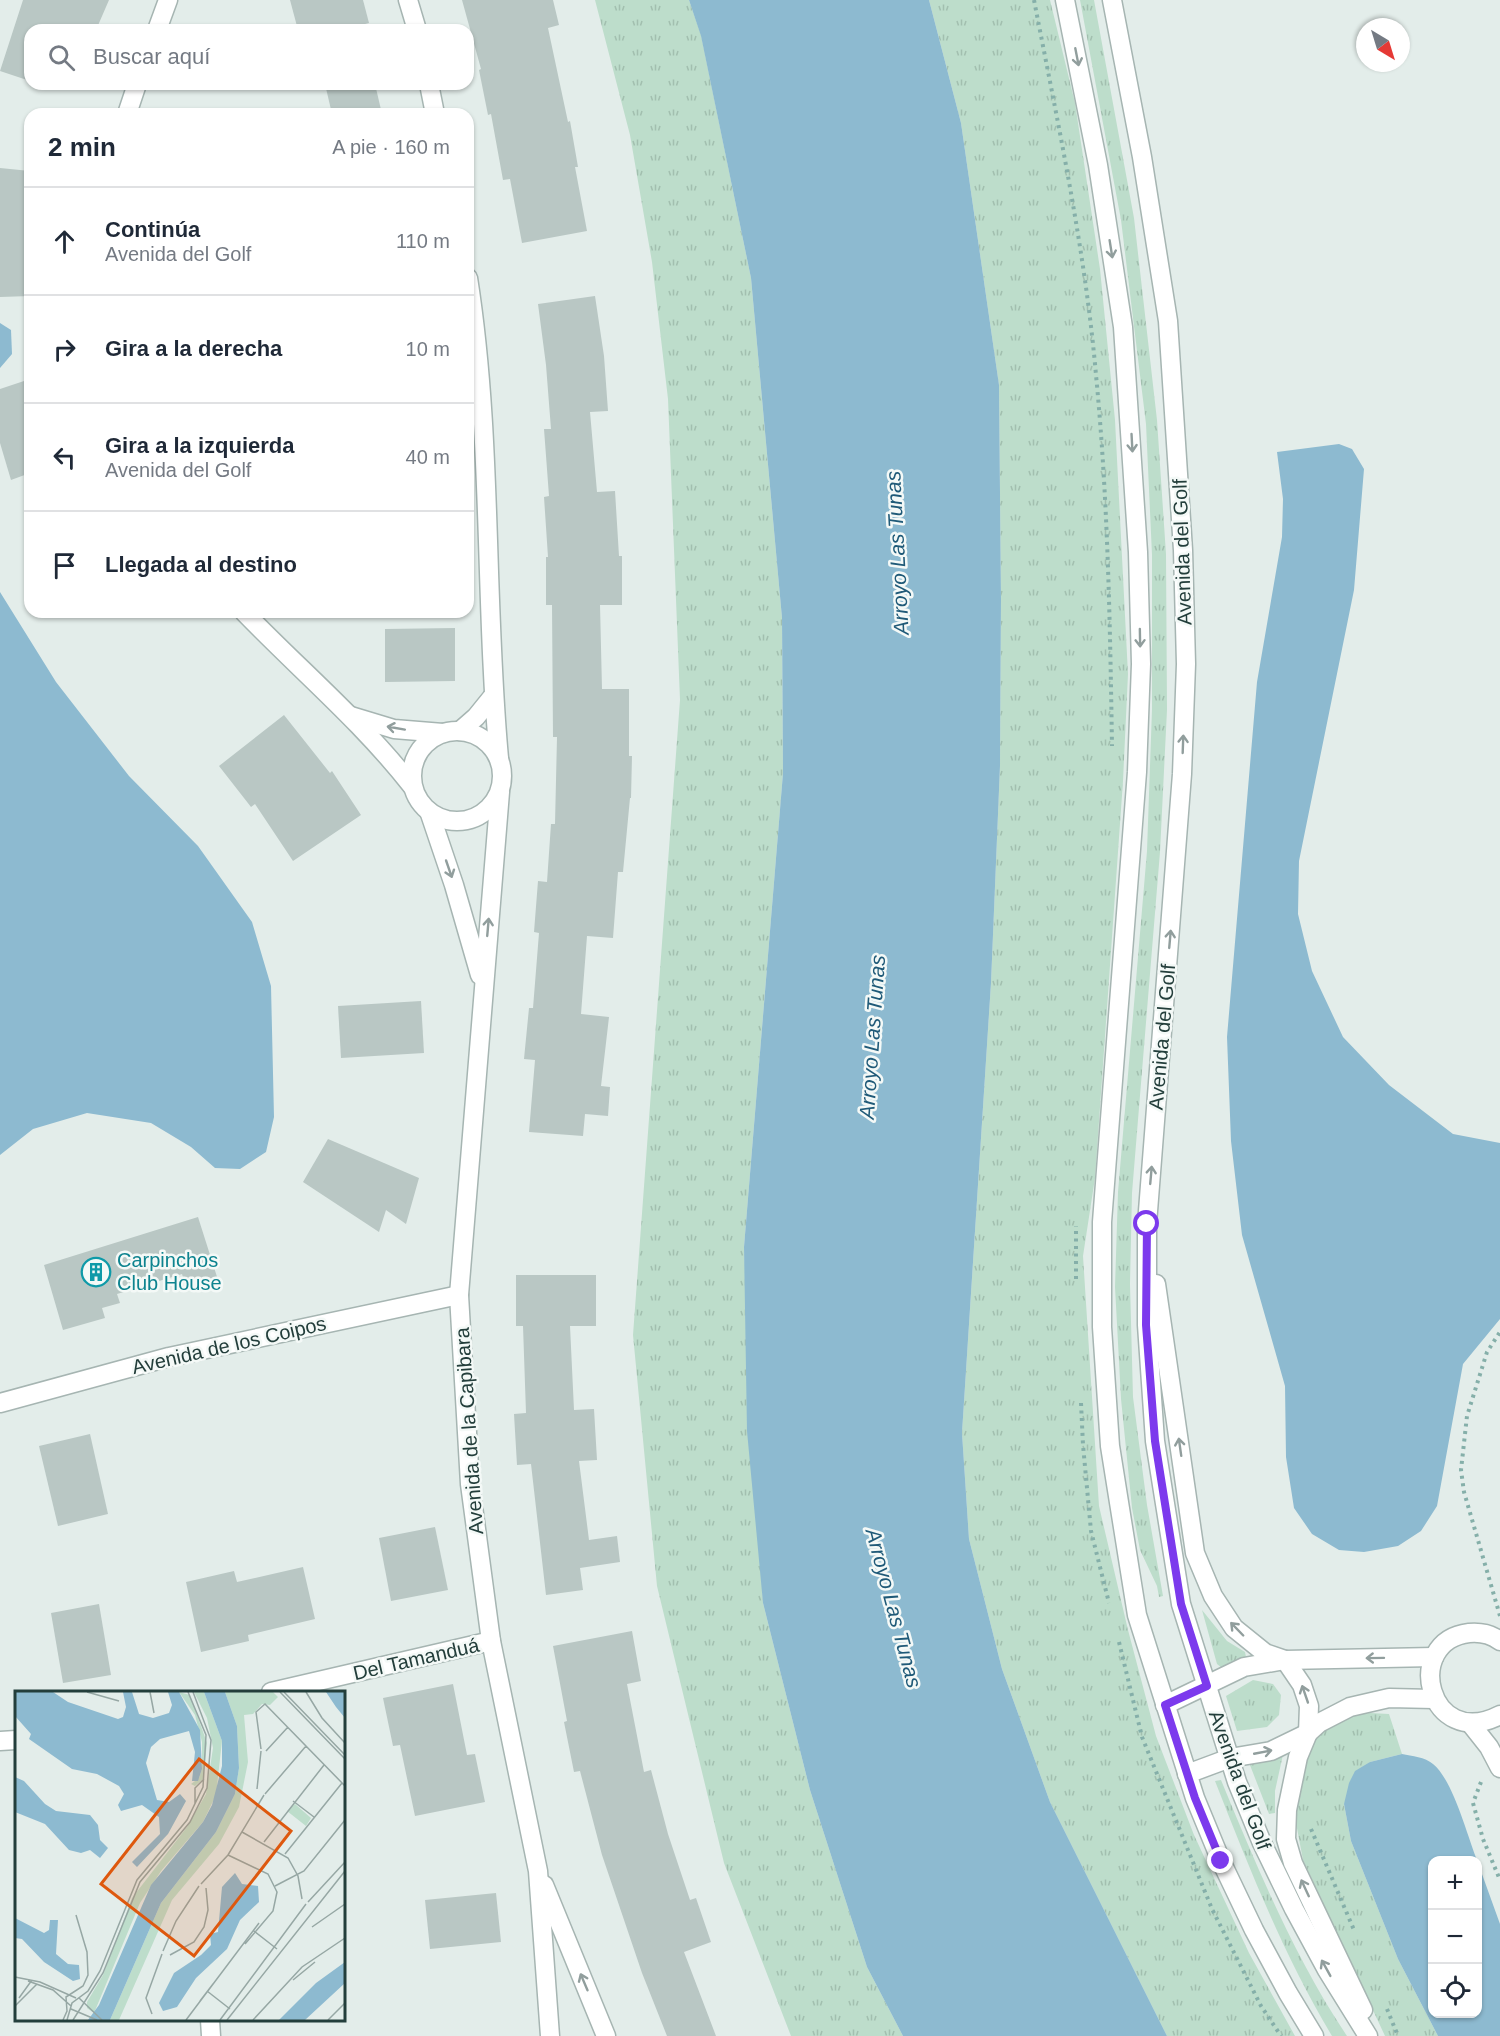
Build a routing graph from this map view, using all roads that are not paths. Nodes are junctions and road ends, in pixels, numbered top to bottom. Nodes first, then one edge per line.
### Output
1 (168, 0) edge
2 (408, 0) edge
3 (1065, 0) edge
4 (1112, 0) edge
5 (159, 24) edge
6 (415, 24) edge
7 (135, 90) edge
8 (430, 90) edge
9 (129, 108) edge
10 (434, 108) edge
11 (474, 340) edge
12 (250, 618) edge
13 (493, 696) junction
14 (350, 716) junction
15 (451, 732) junction
16 (499, 758) junction
17 (412, 786) junction
18 (500, 792) junction
19 (430, 814) junction
20 (483, 985) junction
21 (1147, 1224) junction
22 (459, 1294) junction
23 (0, 1403) edge
24 (491, 1641) junction
25 (1500, 1641) edge
26 (1434, 1657) junction
27 (1285, 1660) junction
28 (1207, 1686) junction
29 (275, 1691) edge
30 (1434, 1699) junction
31 (1165, 1705) junction
32 (1500, 1715) edge
33 (1470, 1723) junction
34 (1308, 1733) junction
35 (15, 1740) edge
36 (0, 1741) edge
37 (1230, 1758) junction
38 (1500, 1768) edge
39 (1187, 1774) junction
40 (538, 1871) junction
41 (210, 2021) edge
42 (211, 2036) edge
43 (550, 2036) edge
44 (606, 2036) edge
45 (1314, 2036) edge
46 (1368, 2036) edge
47 (1376, 2036) edge

1 - 5 street
2 - 6 street
3 -> 31 street
21 -> 4 street, Avenida del Golf
7 - 9 street
8 - 10 street
11 - 13 street, Avenida de la Capibara
12 - 14 street, Avenida de la Capibara
13 - 15 street
13 - 16 street, Avenida de la Capibara
15 -> 14 street
14 - 17 street, Avenida de la Capibara
15 - 16 street
15 - 17 street
16 - 18 street, Avenida de la Capibara
17 - 19 street, Avenida de la Capibara
18 - 19 street
20 -> 18 street, Avenida de la Capibara
19 -> 20 street, Avenida de la Capibara
20 - 22 street, Avenida de la Capibara
27 -> 21 street
21 - 28 street, Avenida del Golf
22 - 23 street, Avenida de los Coipos
22 - 24 street, Avenida de la Capibara
24 - 29 street, Del Tamanduá
24 - 40 street, Avenida de la Capibara
25 - 26 street
26 -> 27 street
26 - 30 street
27 - 28 street
34 -> 27 street
28 - 31 street
28 - 37 street, Avenida del Golf
30 - 33 street
30 - 34 street
31 - 39 street
32 - 33 street
33 - 38 street
37 -> 34 street
47 -> 34 street
35 - 36 street
37 - 39 street
46 -> 37 street, Avenida del Golf
39 - 45 street
40 - 43 street, Avenida de la Capibara
44 -> 40 street, Avenida de la Capibara
41 - 42 street

